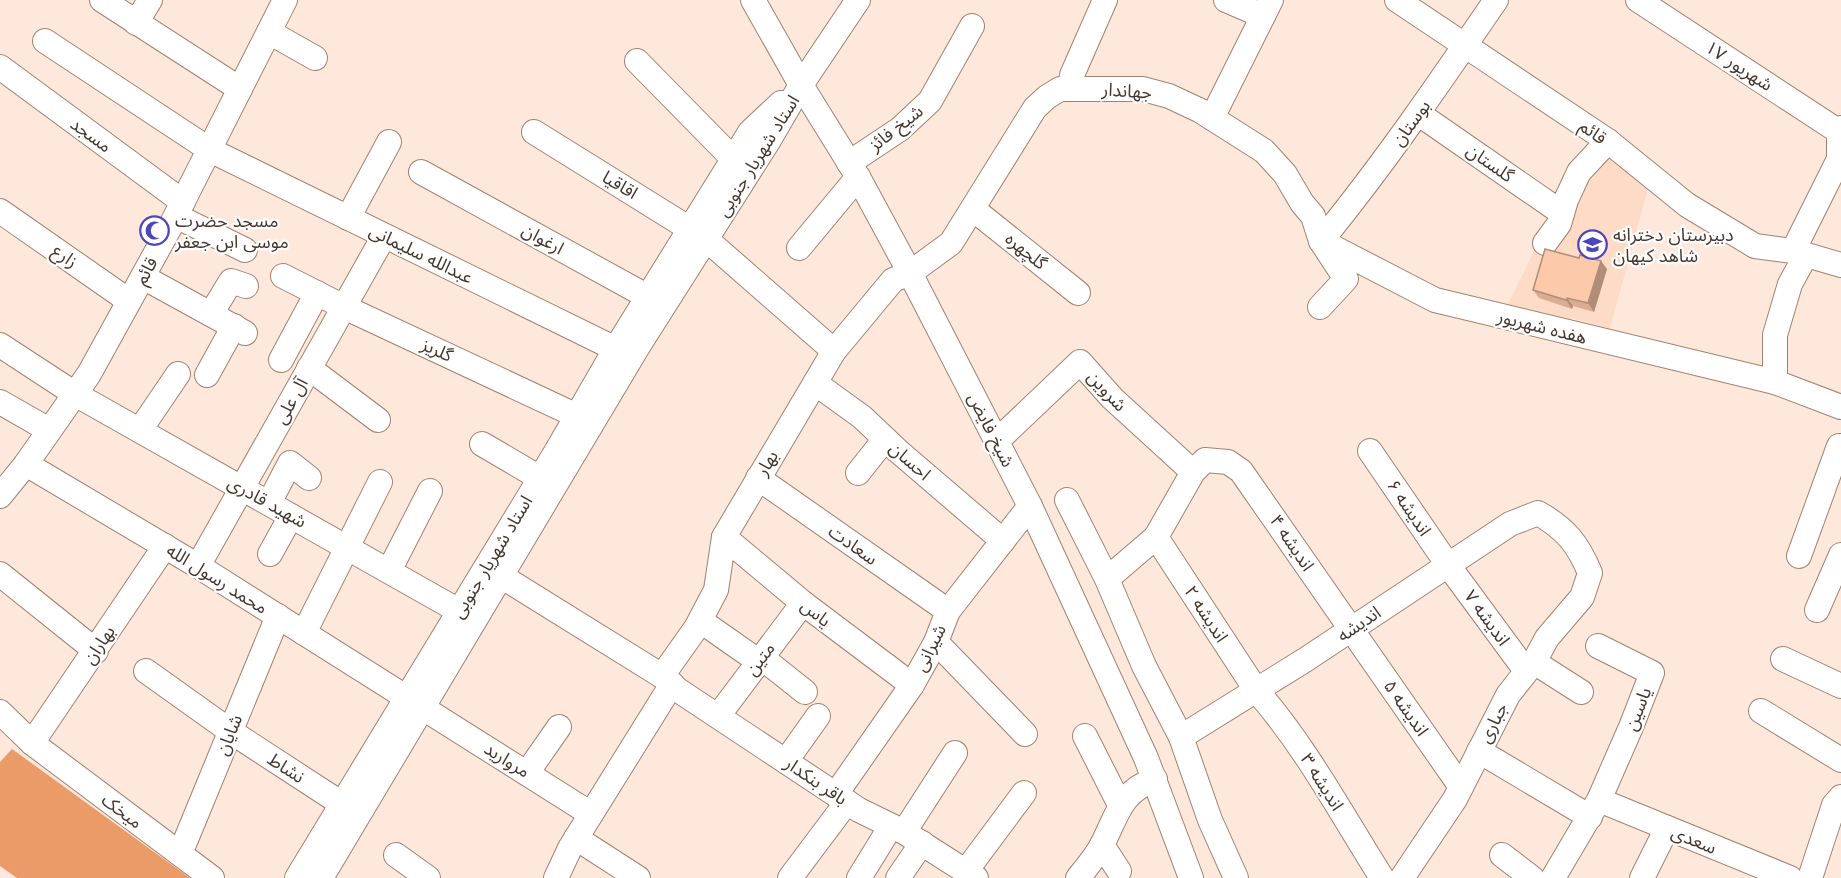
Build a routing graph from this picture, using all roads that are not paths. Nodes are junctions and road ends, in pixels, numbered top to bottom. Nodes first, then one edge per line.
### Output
1 (102, 0) edge
2 (150, 0) edge
3 (285, 0) edge
4 (753, 0) edge
5 (858, 0) edge
6 (1105, 0) edge
7 (1226, 0) edge
8 (1397, 0) edge
9 (1496, 0) edge
10 (1638, 0) edge
11 (1267, 8) edge
12 (136, 23) junction
13 (972, 26) dead end
14 (269, 32) junction
15 (45, 41) dead end
16 (1465, 45) junction
17 (315, 58) dead end
18 (637, 61) dead end
19 (0, 68) edge
20 (801, 85) junction
21 (240, 89) junction
22 (1070, 89) junction
23 (1419, 114) junction
24 (1212, 118) junction
25 (1840, 131) edge
26 (534, 132) dead end
27 (1608, 141) junction
28 (389, 142) dead end
29 (210, 150) junction
30 (741, 166) junction
31 (853, 170) junction
32 (421, 172) dead end
33 (179, 209) junction
34 (973, 209) junction
35 (0, 211) edge
36 (1562, 213) junction
37 (348, 218) junction
38 (699, 233) junction
39 (384, 236) junction
40 (1321, 241) junction
41 (1545, 243) dead end
42 (799, 248) dead end
43 (245, 250) dead end
44 (1799, 253) junction
45 (1841, 264) edge
46 (910, 273) junction
47 (283, 276) dead end
48 (143, 277) junction
49 (246, 286) dead end
50 (316, 293) junction
51 (1078, 293) dead end
52 (129, 301) junction
53 (656, 301) junction
54 (344, 307) junction
55 (1320, 308) dead end
56 (211, 314) junction
57 (0, 345) edge
58 (834, 351) junction
59 (624, 353) junction
60 (281, 360) dead end
61 (309, 368) junction
62 (178, 374) dead end
63 (207, 375) dead end
64 (1775, 382) junction
65 (814, 383) junction
66 (75, 394) junction
67 (0, 402) edge
68 (1841, 406) edge
69 (585, 419) junction
70 (378, 420) dead end
71 (50, 430) junction
72 (140, 430) junction
73 (885, 439) junction
74 (997, 441) junction
75 (482, 444) dead end
76 (1841, 447) edge
77 (1370, 451) dead end
78 (26, 464) junction
79 (1193, 472) junction
80 (858, 473) dead end
81 (309, 478) dead end
82 (758, 478) junction
83 (380, 482) dead end
84 (546, 484) junction
85 (242, 488) junction
86 (430, 491) dead end
87 (0, 496) edge
88 (1066, 500) dead end
89 (269, 503) junction
90 (1030, 506) junction
91 (291, 516) junction
92 (724, 537) junction
93 (1156, 537) junction
94 (1003, 541) junction
95 (165, 546) junction
96 (348, 548) junction
97 (270, 554) dead end
98 (1799, 556) dead end
99 (1448, 565) junction
100 (198, 566) junction
101 (1838, 570) edge
102 (389, 571) junction
103 (1590, 573) joint
104 (0, 574) edge
105 (501, 576) junction
106 (1107, 579) junction
107 (803, 603) junction
108 (459, 610) junction
109 (1817, 610) dead end
110 (948, 612) junction
111 (278, 616) junction
112 (708, 626) dead end
113 (1351, 630) junction
114 (304, 633) junction
115 (936, 642) junction
116 (1598, 646) dead end
117 (96, 651) junction
118 (760, 659) junction
119 (1783, 659) dead end
120 (1530, 667) junction
121 (146, 671) dead end
122 (667, 680) junction
123 (912, 685) junction
124 (1841, 686) edge
125 (1256, 690) junction
126 (805, 692) dead end
127 (1581, 692) dead end
128 (415, 702) junction
129 (1761, 711) dead end
130 (0, 712) edge
131 (718, 716) junction
132 (818, 717) dead end
133 (559, 727) dead end
134 (230, 731) junction
135 (1025, 734) dead end
136 (1085, 736) dead end
137 (1181, 737) junction
138 (32, 743) junction
139 (1479, 751) junction
140 (955, 753) dead end
141 (1841, 760) edge
142 (786, 761) junction
143 (527, 773) junction
144 (1155, 778) junction
145 (1461, 787) junction
146 (1024, 793) dead end
147 (1841, 797) edge
148 (842, 798) junction
149 (342, 804) junction
150 (1120, 805) junction
151 (1594, 809) junction
152 (591, 814) junction
153 (1666, 828) junction
154 (906, 834) junction
155 (576, 838) junction
156 (180, 854) junction
157 (396, 855) dead end
158 (1502, 855) dead end
159 (1087, 858) edge
160 (1119, 872) dead end
161 (971, 874) edge
162 (1411, 874) edge
163 (212, 878) edge
164 (297, 878) edge
165 (321, 878) edge
166 (428, 878) edge
167 (556, 878) edge
168 (638, 878) edge
169 (790, 878) edge
170 (859, 878) edge
171 (898, 878) edge
172 (1191, 878) edge
173 (1236, 878) edge
174 (1382, 878) edge
175 (1532, 878) edge
176 (1553, 878) edge
177 (1642, 878) edge
178 (1790, 878) edge
179 (1810, 878) edge

1 - 12 street
2 - 12 street
3 - 14 street, قائم
4 - 20 street, شیخ فایض
5 - 20 street, استاد شهریار جنوبی
6 - 22 street
7 - 11 street
8 - 16 street, قائم
9 - 16 street, بوستان
10 - 25 street, ۱۷ شهریور
11 - 24 street
12 - 21 street
13 - 31 street, شیخ فائز
14 - 17 street
14 - 21 street, قائم
15 - 29 street, عبدالله سلیمانی
16 - 23 street, بوستان
16 - 27 street, قائم
18 - 30 street
19 - 33 street, مسجد
20 - 30 street, استاد شهریار جنوبی
20 - 31 street, شیخ فایض
21 - 29 street, قائم
22 - 24 street, جهاندار
22 - 34 street, جهاندار
23 - 36 street, گلستان
23 - 40 street, بوستان
24 - 40 street, جهاندار
25 - 44 street
26 - 38 street, اقاقیا
27 - 36 street
27 - 44 street, قائم
28 - 37 street
29 - 33 street, قائم
29 - 37 street, عبدالله سلیمانی
30 - 38 street, استاد شهریار جنوبی
31 - 42 street, شیخ فائز
31 - 46 street, شیخ فایض
32 - 53 street, ارغوان
33 - 43 street, مسجد
33 - 48 street, قائم
34 - 46 street, جهاندار
34 - 51 street, گلچهره
35 - 52 street, زارع
36 - 41 street
37 - 39 street, عبدالله سلیمانی
38 - 53 street, استاد شهریار جنوبی
38 - 58 street, اقاقیا
39 - 54 street, آل علی
39 - 59 street, عبدالله سلیمانی
40 - 55 street, جهاندار
40 - 64 street, هفده شهریور
44 - 45 street, قائم
44 - 64 street
46 - 58 street, بهار
46 - 74 street, شیخ فایض
47 - 50 street, گلریز
48 - 52 street, قائم
48 - 56 street
49 - 56 street
50 - 54 street, گلریز
50 - 60 street
52 - 66 street, قائم
53 - 59 street, استاد شهریار جنوبی
54 - 61 street, آل علی
54 - 69 street, گلریز
56 - 63 street
57 - 66 street, شهید قادری
58 - 65 street, بهار
59 - 69 street, استاد شهریار جنوبی
61 - 70 street
61 - 85 street, آل علی
62 - 72 street
64 - 68 street, هفده شهریور
65 - 73 street, احسان
65 - 82 street, بهار
66 - 71 street, قائم
66 - 72 street, شهید قادری
67 - 71 street
69 - 84 street, استاد شهریار جنوبی
71 - 78 street, قائم
72 - 85 street, شهید قادری
73 - 80 street
73 - 94 street, احسان
74 - 79 street, شروین
74 - 90 street, شیخ فایض
75 - 84 street
76 - 98 street
77 - 99 street, اندیشه ۶
78 - 87 street, قائم
78 - 95 street, محمد رسول الله
79 - 93 street
79 - 113 street, اندیشه ۴
81 - 89 street
82 - 92 street, بهار
82 - 110 street, سعادت
83 - 96 street
84 - 105 street, استاد شهریار جنوبی
84 - 108 street, استاد شهریار جنوبی
85 - 89 street, شهید قادری
85 - 100 street, آل علی
86 - 102 street
88 - 106 street
89 - 91 street, شهید قادری
90 - 94 street, شیرانی
90 - 144 street, شیخ فایض
91 - 96 street, شهید قادری
91 - 97 street
92 - 107 street, یاس
92 - 122 street, بهار
93 - 106 street
93 - 125 street, اندیشه ۲
94 - 110 street, شیرانی
95 - 100 street, محمد رسول الله
95 - 117 street, بهاران
96 - 102 street, شهید قادری
96 - 114 street
99 - 103 street, اندیشه
99 - 113 street, اندیشه
99 - 120 street, اندیشه ۷
100 - 111 street, محمد رسول الله
101 - 109 street
102 - 108 street, شهید قادری
103 - 120 street, جباری
104 - 117 street
105 - 122 street, باقر بنکدار
105 - 128 street, استاد شهریار جنوبی
106 - 137 street
107 - 118 street, متین
107 - 123 street, یاس
108 - 128 street, استاد شهریار جنوبی
110 - 115 street, شیرانی
111 - 114 street, محمد رسول الله
111 - 134 street, شایان
112 - 118 street
113 - 125 street, اندیشه
113 - 145 street, اندیشه ۵
114 - 128 street, محمد رسول الله
115 - 123 street, شیرانی
115 - 135 street
116 - 151 street, یاسین
117 - 138 street, بهاران
118 - 126 street
118 - 131 street, متین
119 - 124 street
120 - 127 street
120 - 139 street, جباری
121 - 134 street, نشاط
122 - 131 street, باقر بنکدار
122 - 152 street
123 - 148 street, شیرانی
125 - 137 street, اندیشه
125 - 174 street, اندیشه ۳
128 - 143 street, مروارید
128 - 149 street, استاد شهریار جنوبی
128 - 165 street, استاد شهریار جنوبی
129 - 141 street
130 - 138 street, میخک
131 - 142 street, باقر بنکدار
132 - 142 street
133 - 143 street
134 - 149 street, نشاط
134 - 156 street, شایان
136 - 150 street
137 - 173 street
138 - 156 street, میخک
139 - 145 street, جباری
139 - 151 street, سعدی
140 - 154 street
142 - 148 street, باقر بنکدار
143 - 152 street, مروارید
144 - 150 street
144 - 172 street, شیخ فایض
145 - 162 street, جباری
146 - 161 street
147 - 179 street
148 - 154 street, باقر بنکدار
148 - 169 street
149 - 164 street, استاد شهریار جنوبی
150 - 159 street
151 - 153 street, سعدی
151 - 176 street
152 - 155 street
153 - 177 street
153 - 178 street, سعدی
154 - 161 street, باقر بنکدار
154 - 170 street
154 - 171 street
155 - 167 street
155 - 168 street
156 - 163 street, میخک
157 - 166 street
158 - 175 street
159 - 160 street

